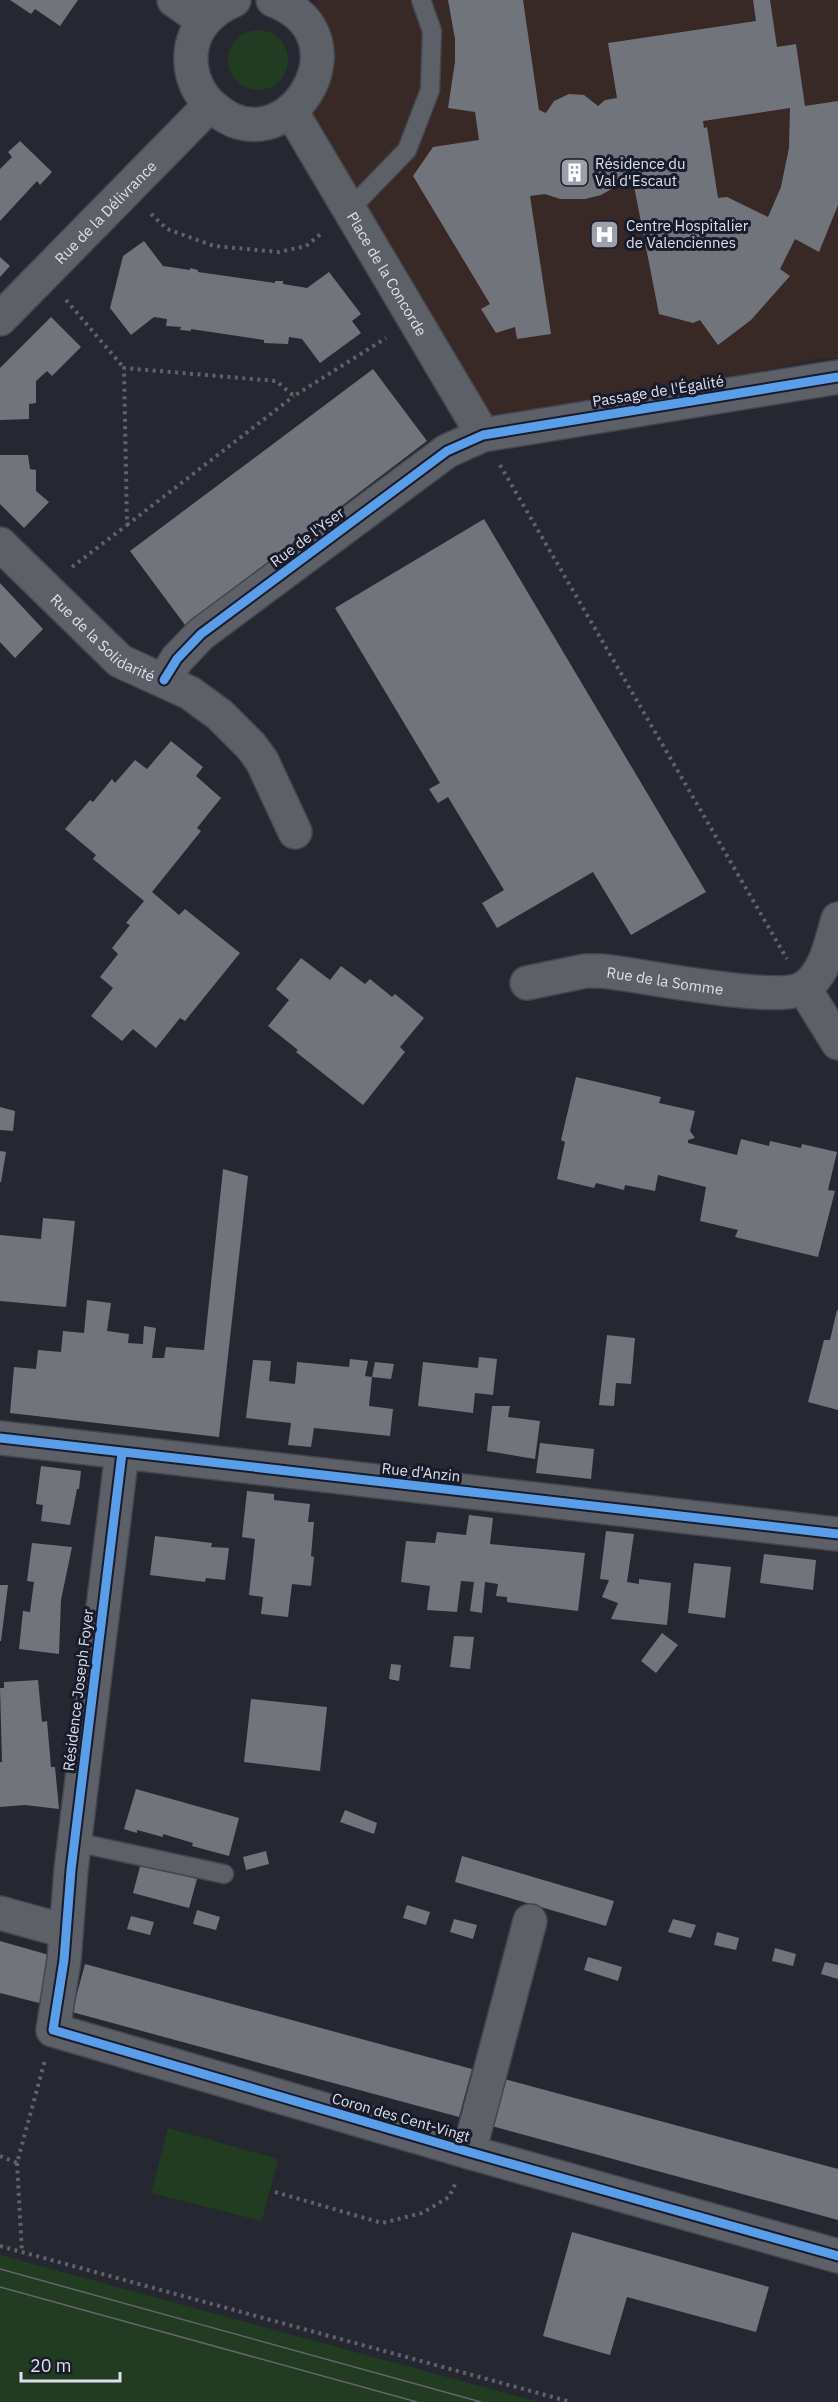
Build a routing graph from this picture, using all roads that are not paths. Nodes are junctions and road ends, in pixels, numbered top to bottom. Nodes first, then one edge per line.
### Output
1 (174, 0) edge
2 (234, 0) edge
3 (421, 0) edge
4 (294, 5) edge
5 (204, 21) junction
6 (210, 105) junction
7 (291, 111) junction
8 (349, 210) junction
9 (0, 319) edge
10 (838, 377) edge
11 (483, 435) junction
12 (0, 544) edge
13 (164, 680) junction
14 (295, 832) dead end
15 (838, 919) edge
16 (526, 982) dead end
17 (804, 988) junction
18 (838, 1043) edge
19 (0, 1438) edge
20 (122, 1453) junction
21 (838, 1534) edge
22 (75, 1842) junction
23 (225, 1874) dead end
24 (0, 1913) edge
25 (530, 1921) dead end
26 (65, 1931) junction
27 (469, 2152) junction
28 (838, 2256) edge

1 - 5 street
2 - 5 street
3 - 8 lane
4 - 7 street
5 - 6 street
6 - 7 street
6 - 9 street, Rue de la Délivrance
7 - 8 street, Place de la Concorde
8 - 11 street, Place de la Concorde
10 - 11 street, Passage de l'Égalité
11 - 13 street, Rue de l'Yser
12 - 13 street, Rue de la Solidarité
13 - 14 street, Rue de la Solidarité
15 - 17 street
16 - 17 street, Rue de la Somme
17 - 18 street
19 - 20 street, Rue d'Anzin
20 - 21 street, Rue d'Anzin
20 - 22 street, Résidence Joseph Foyer
22 - 23 lane
22 - 26 street, Résidence Joseph Foyer
24 - 26 street
25 - 27 street, Coron des Cent-Vingt
26 - 27 street, Coron des Cent-Vingt
27 - 28 street, Coron des Cent-Vingt

